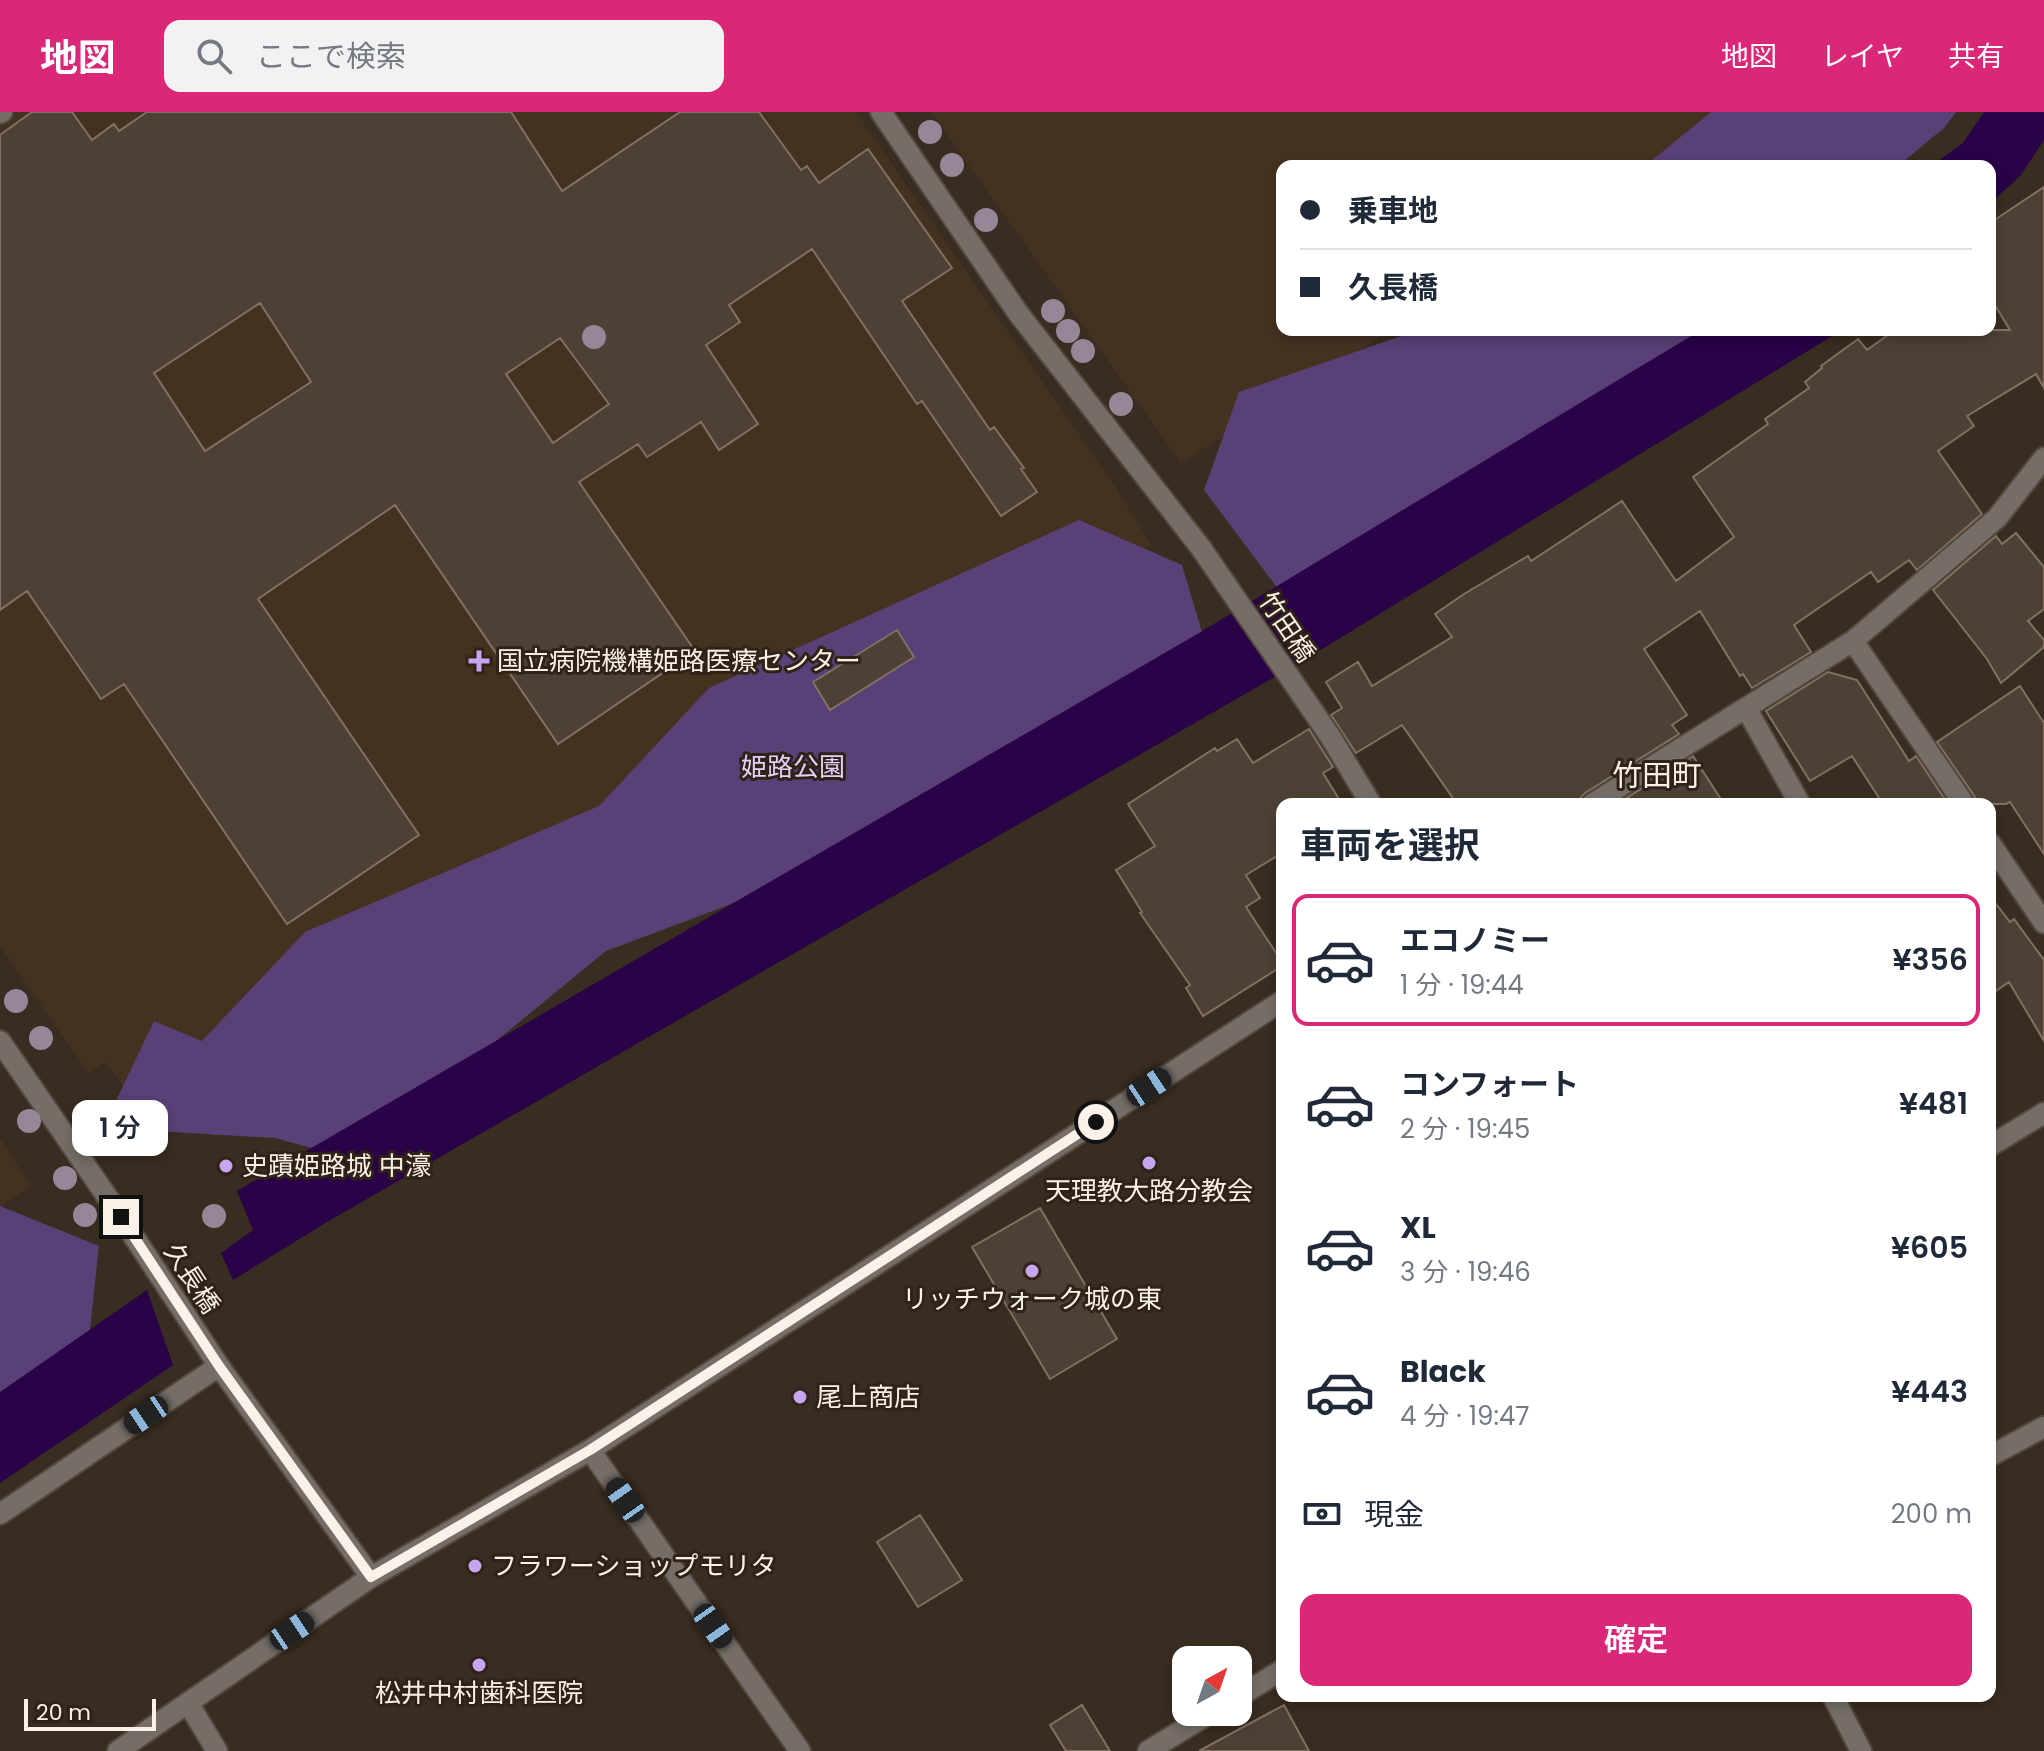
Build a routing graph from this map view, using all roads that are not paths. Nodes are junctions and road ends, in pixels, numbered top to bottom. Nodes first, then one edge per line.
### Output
1 (881, 112) edge
2 (2044, 458) edge
3 (1853, 641) junction
4 (1746, 708) junction
5 (1367, 798) edge
6 (1602, 798) edge
7 (1797, 798) edge
8 (1960, 798) edge
9 (1996, 852) edge
10 (2044, 923) edge
11 (1276, 1005) edge
12 (0, 1041) edge
13 (2044, 1113) edge
14 (1996, 1140) edge
15 (219, 1366) junction
16 (2044, 1427) edge
17 (590, 1450) junction
18 (1996, 1453) edge
19 (0, 1514) edge
20 (371, 1577) junction
21 (1276, 1674) edge
22 (1252, 1688) edge
23 (1836, 1702) edge
24 (188, 1703) junction
25 (1189, 1726) edge
26 (118, 1751) edge
27 (217, 1751) edge
28 (800, 1751) edge
29 (1148, 1751) edge
30 (1861, 1751) edge

1 - 5 street, 竹田橋
2 - 3 street
3 - 4 street
3 - 8 street
4 - 6 street
4 - 7 street
9 - 10 street
11 - 17 street
12 - 15 street, 久長橋
13 - 14 street
15 - 19 street
15 - 20 street, 久長橋
16 - 18 street
17 - 20 street
17 - 28 street
20 - 24 street
21 - 22 street
23 - 30 street
24 - 26 street
24 - 27 street
25 - 29 street

